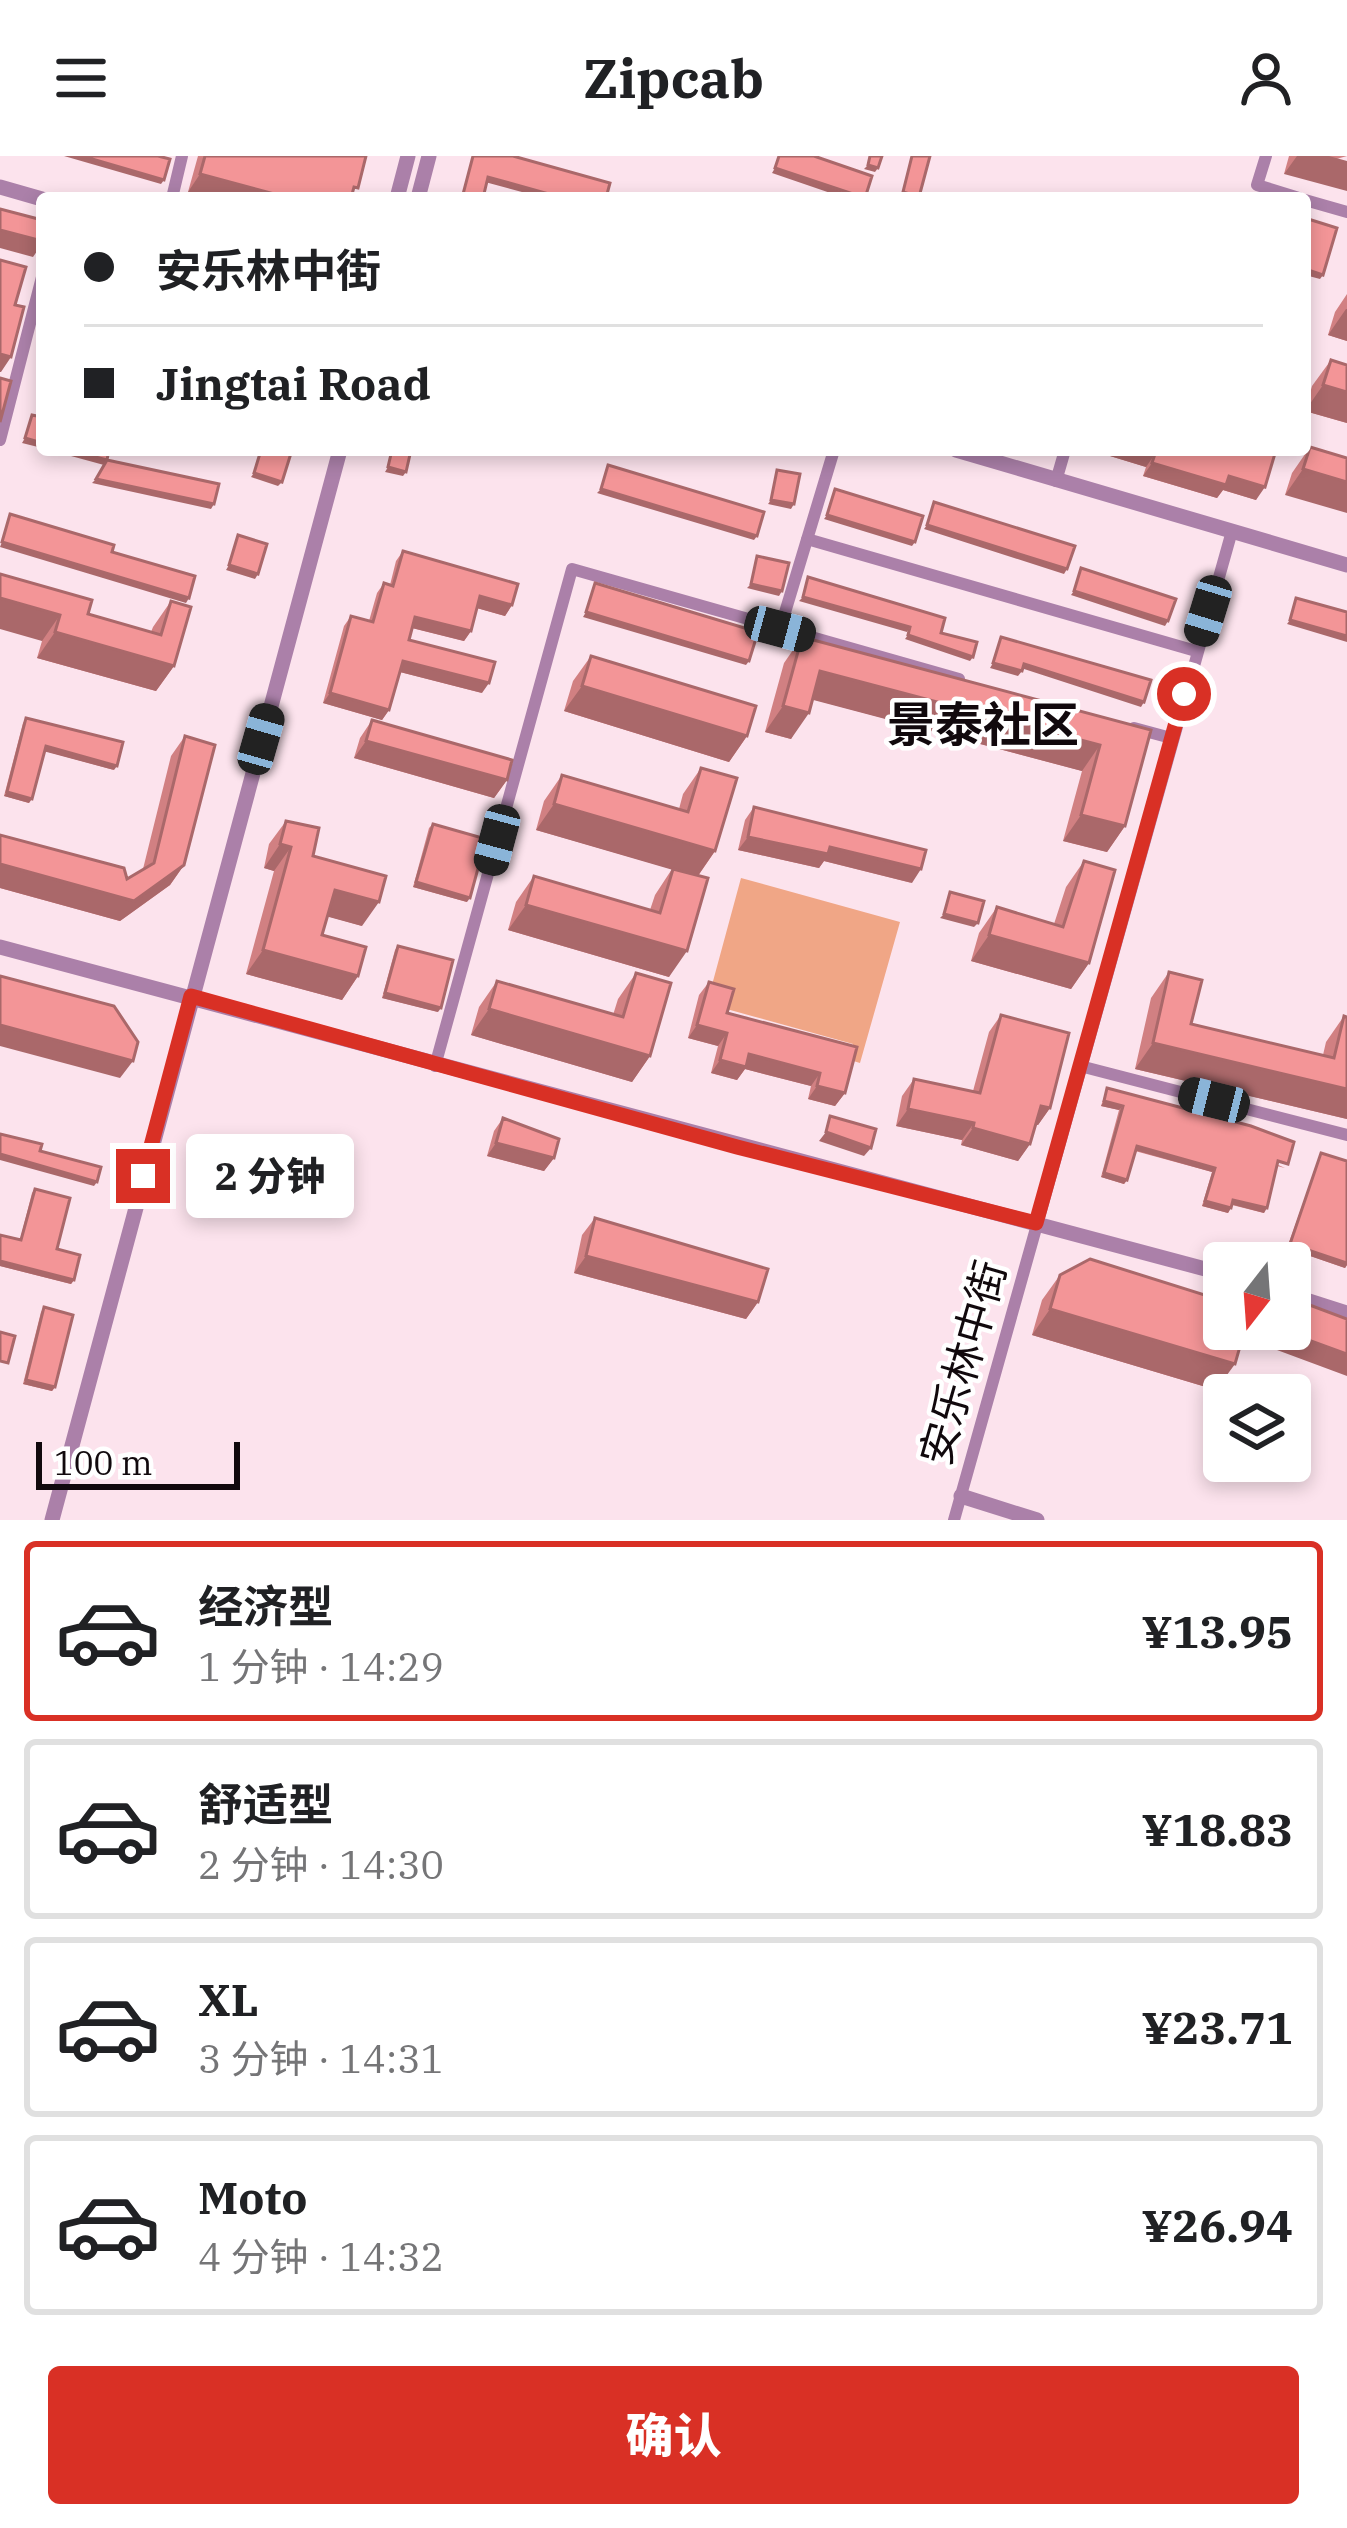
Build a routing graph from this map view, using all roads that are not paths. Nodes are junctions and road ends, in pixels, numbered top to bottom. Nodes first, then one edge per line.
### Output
1 (182, 156) edge
2 (408, 156) edge
3 (429, 156) edge
4 (1266, 156) edge
5 (0, 187) edge
6 (173, 192) edge
7 (399, 192) edge
8 (420, 192) edge
9 (1280, 192) edge
10 (36, 197) edge
11 (1311, 202) edge
12 (1347, 212) edge
13 (36, 296) edge
14 (6, 388) edge
15 (0, 440) edge
16 (338, 456) edge
17 (832, 456) edge
18 (975, 456) edge
19 (1063, 456) edge
20 (1056, 481) junction
21 (1232, 531) junction
22 (807, 539) junction
23 (1347, 565) edge
24 (780, 629) junction
25 (1196, 651) junction
26 (964, 681) edge
27 (1125, 725) edge
28 (1172, 738) junction
29 (0, 946) edge
30 (191, 996) junction
31 (435, 1066) junction
32 (1080, 1066) junction
33 (1347, 1135) edge
34 (1036, 1223) junction
35 (1203, 1268) edge
36 (1311, 1302) edge
37 (1347, 1313) edge
38 (961, 1496) junction
39 (52, 1520) edge
40 (954, 1520) edge
41 (1037, 1520) edge

1 - 6 street
2 - 7 street
3 - 8 street
4 - 9 street
5 - 10 street
11 - 12 street
13 - 14 street
14 - 15 street
16 - 30 street
17 - 22 street
18 - 20 street
19 - 20 street
20 - 21 street
21 - 23 street
21 - 25 street, 安乐林中街
22 - 24 street
22 - 25 street
24 - 26 street
24 - 31 street
25 - 28 street, 安乐林中街
27 - 28 street
28 - 32 street, 安乐林中街
29 - 30 street
30 - 31 street
30 - 39 street
31 - 34 street
32 - 33 street
32 - 34 street, 安乐林中街
34 - 35 street
34 - 38 street, 安乐林中街
36 - 37 street
38 - 40 street, 安乐林中街
38 - 41 street

